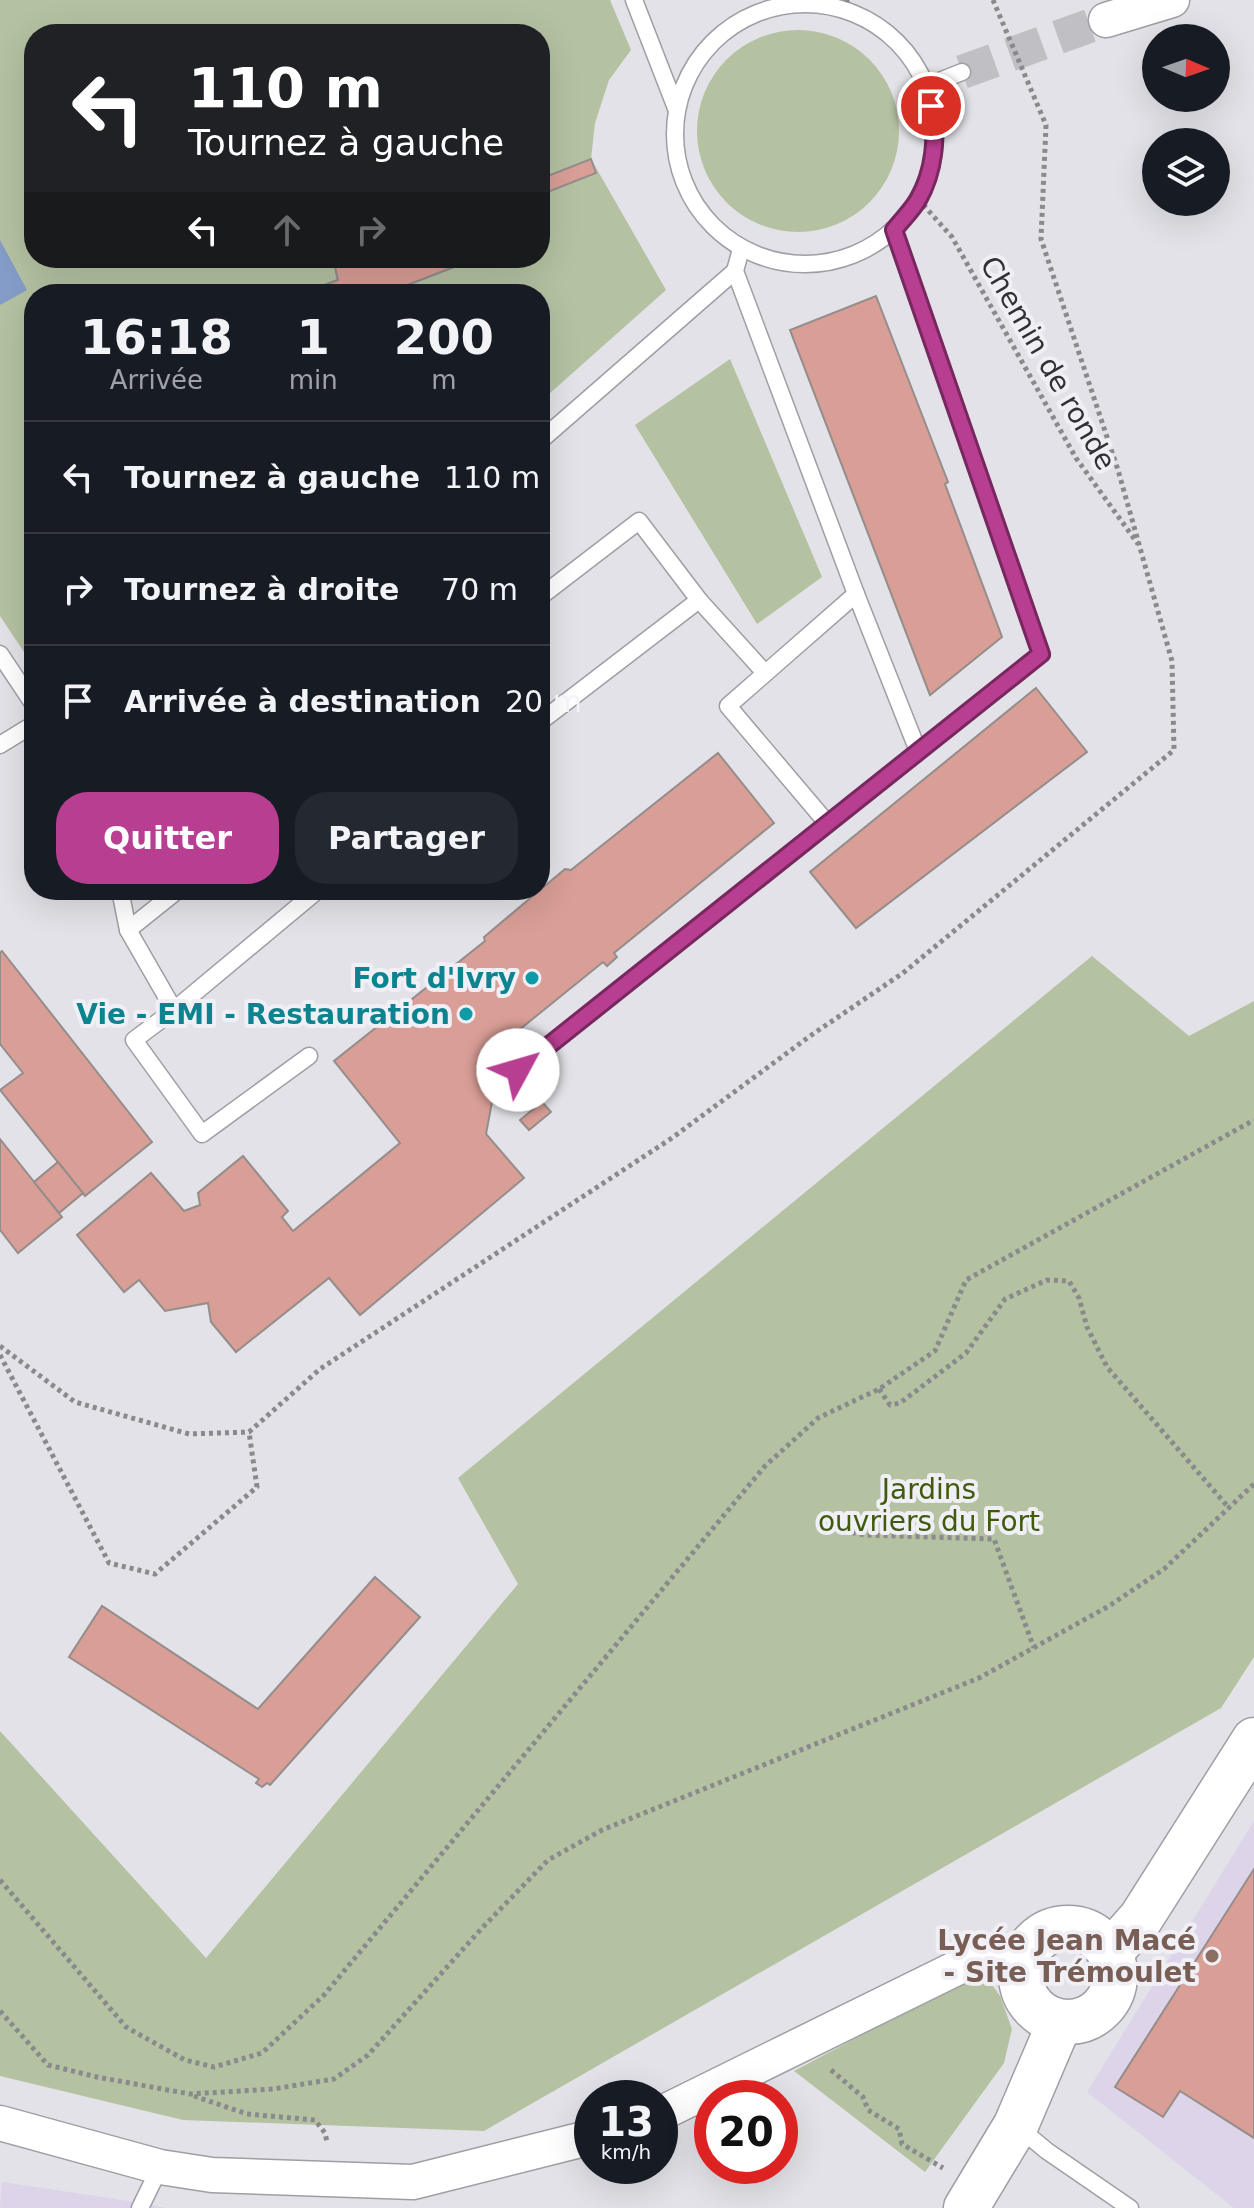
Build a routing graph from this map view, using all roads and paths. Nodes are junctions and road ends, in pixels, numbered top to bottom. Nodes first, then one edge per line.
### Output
1 (634, 0) edge
2 (1172, 0) edge
3 (847, 6) edge
4 (1106, 20) tunnel mouth
5 (962, 72) tunnel mouth
6 (927, 86) junction
7 (676, 108) junction
8 (918, 199) junction
9 (894, 230) junction
10 (741, 249) junction
11 (735, 271) junction
12 (550, 432) edge
13 (1141, 548) dead end
14 (550, 589) edge
15 (856, 594) junction
16 (699, 600) junction
17 (0, 654) edge
18 (765, 673) junction
19 (24, 690) edge
20 (550, 714) edge
21 (24, 730) edge
22 (0, 745) edge
23 (918, 751) junction
24 (827, 823) junction
25 (122, 900) edge
26 (166, 900) edge
27 (306, 900) edge
28 (128, 930) junction
29 (174, 1010) junction
30 (309, 1056) dead end
31 (518, 1070) dead end
32 (1254, 1120) edge
33 (0, 1355) edge
34 (879, 1389) junction
35 (249, 1432) dead end
36 (1254, 1484) edge
37 (1229, 1508) junction
38 (844, 1531) dead end
39 (1034, 1648) junction
40 (1254, 1740) edge
41 (0, 1880) edge
42 (1025, 1953) junction
43 (1110, 1953) junction
44 (0, 2011) edge
45 (1060, 2022) junction
46 (813, 2039) junction
47 (190, 2094) junction
48 (678, 2105) edge
49 (0, 2123) edge
50 (1016, 2125) junction
51 (574, 2142) edge
52 (160, 2167) junction
53 (336, 2179) junction
54 (972, 2198) edge
55 (140, 2208) edge
56 (1130, 2208) edge

1 - 7 lane
2 - 4 street
3 - 6 lane
3 - 7 lane
5 - 6 lane
6 - 8 lane
7 - 10 lane
8 - 9 lane
8 - 13 path, Chemin de ronde
9 - 10 lane
9 - 23 lane
10 - 11 lane
11 - 12 lane
11 - 15 lane
14 - 16 lane
15 - 18 lane
15 - 23 lane
16 - 18 lane
16 - 20 lane
17 - 19 lane
18 - 24 lane
21 - 22 lane
23 - 24 lane
24 - 31 lane
25 - 28 lane
26 - 28 lane
27 - 29 lane
28 - 29 lane
29 - 30 lane
32 - 34 path
33 - 35 path
34 - 37 path
34 - 41 path
36 - 37 path
37 - 39 path
38 - 39 path
39 - 47 path
40 - 43 main road
42 - 43 main road
42 - 45 main road
42 - 46 street
43 - 45 main road
44 - 47 path
45 - 50 main road
46 - 48 street
46 - 54 path
47 - 53 path
49 - 52 street
50 - 54 main road
50 - 56 lane
51 - 53 street
52 - 53 street
52 - 55 lane

